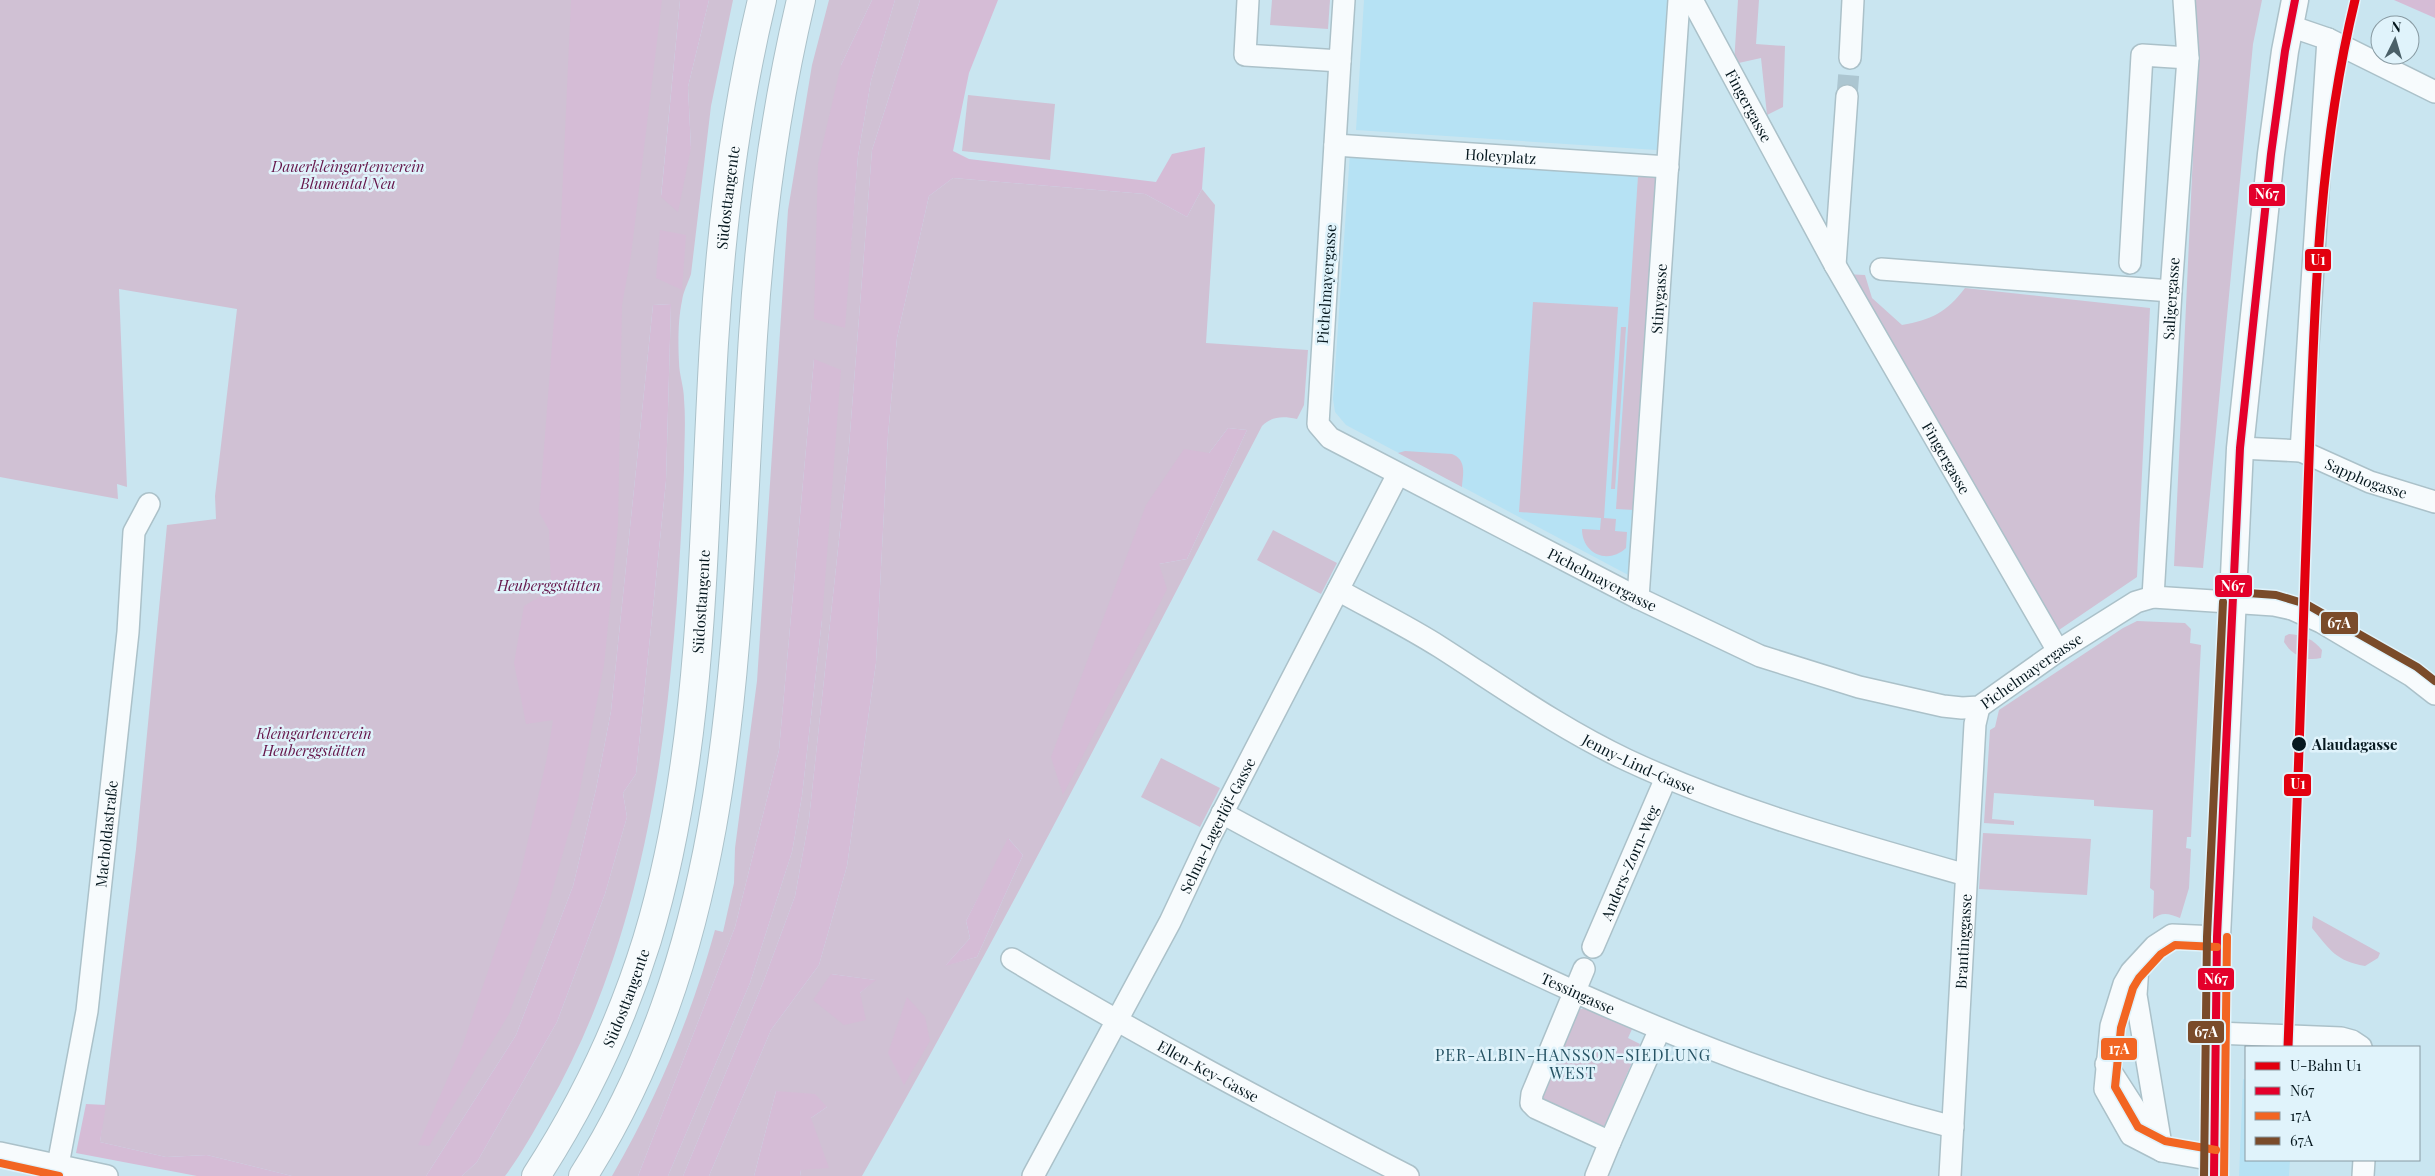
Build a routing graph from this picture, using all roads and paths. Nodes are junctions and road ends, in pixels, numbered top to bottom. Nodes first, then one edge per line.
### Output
1 (762, 0) edge
2 (801, 0) edge
3 (1248, 0) edge
4 (1344, 0) edge
5 (1679, 0) edge
6 (1692, 0) edge
7 (1853, 0) edge
8 (2184, 0) edge
9 (2295, 0) edge
10 (2290, 26) junction
11 (2328, 39) junction
12 (1850, 58) tunnel mouth
13 (2188, 58) junction
14 (1340, 61) junction
15 (2435, 92) edge
16 (1847, 96) tunnel mouth
17 (1335, 145) junction
18 (1668, 167) junction
19 (2130, 263) dead end
20 (1835, 265) junction
21 (1881, 269) dead end
22 (2171, 291) junction
23 (2240, 448) junction
24 (2301, 451) junction
25 (1398, 474) junction
26 (2435, 502) edge
27 (149, 504) dead end
28 (1338, 590) junction
29 (2153, 597) junction
30 (1638, 598) junction
31 (2232, 602) junction
32 (2058, 651) junction
33 (2435, 694) edge
34 (1979, 706) junction
35 (1666, 778) junction
36 (1222, 813) junction
37 (1966, 875) junction
38 (2217, 937) junction
39 (1593, 947) dead end
40 (1012, 959) dead end
41 (2139, 961) junction
42 (1584, 969) dead end
43 (1574, 993) junction
44 (1117, 1022) junction
45 (1660, 1029) junction
46 (2216, 1032) junction
47 (2360, 1046) edge
48 (1953, 1127) junction
49 (1610, 1142) junction
50 (2162, 1151) junction
51 (0, 1153) edge
52 (2364, 1161) edge
53 (58, 1165) junction
54 (2214, 1168) edge
55 (107, 1176) edge
56 (536, 1176) edge
57 (583, 1176) edge
58 (1033, 1176) edge
59 (1408, 1176) edge
60 (1596, 1176) edge
61 (1950, 1176) edge
62 (2363, 1176) edge

1 - 56 highway, Südosttangente
2 - 57 highway
3 - 14 street
4 - 14 street
5 - 18 street, Stinygasse
6 - 20 street, Fingergasse
7 - 12 street
8 - 13 street, Saligergasse
9 - 10 main road
10 - 11 street
10 - 23 main road
11 - 15 street
11 - 24 street
13 - 19 street
13 - 22 street, Saligergasse
14 - 17 street, Pichelmayergasse
16 - 20 street
17 - 18 street, Holeyplatz
17 - 25 street, Pichelmayergasse
18 - 30 street, Stinygasse
20 - 32 street, Fingergasse
21 - 22 street
22 - 29 street, Saligergasse
23 - 24 street, Sapphogasse
23 - 31 main road
24 - 26 street, Sapphogasse
25 - 28 street, Selma-Lagerlöf-Gasse
25 - 30 street, Pichelmayergasse
27 - 53 street, Macholdastraße
28 - 35 street, Jenny-Lind-Gasse
28 - 36 street, Selma-Lagerlöf-Gasse
29 - 31 street, Pichelmayergasse
29 - 32 street, Pichelmayergasse
30 - 34 street, Pichelmayergasse
31 - 33 street
31 - 38 main road
32 - 34 street, Pichelmayergasse
34 - 37 street, Brantinggasse
35 - 37 street, Jenny-Lind-Gasse
35 - 39 street, Anders-Zorn-Weg
36 - 43 street, Tessingasse
36 - 44 street, Selma-Lagerlöf-Gasse
37 - 48 street, Brantinggasse
38 - 41 street
38 - 46 main road
40 - 44 street, Ellen-Key-Gasse
41 - 50 street
41 - 50 street
42 - 43 street
43 - 45 street, Tessingasse
43 - 49 street
44 - 58 street, Selma-Lagerlöf-Gasse
44 - 59 street, Ellen-Key-Gasse
45 - 48 street, Tessingasse
45 - 49 street
46 - 47 street
46 - 54 main road
48 - 61 street, Brantinggasse
49 - 60 street
50 - 54 street
51 - 53 street
52 - 62 street
53 - 55 street

